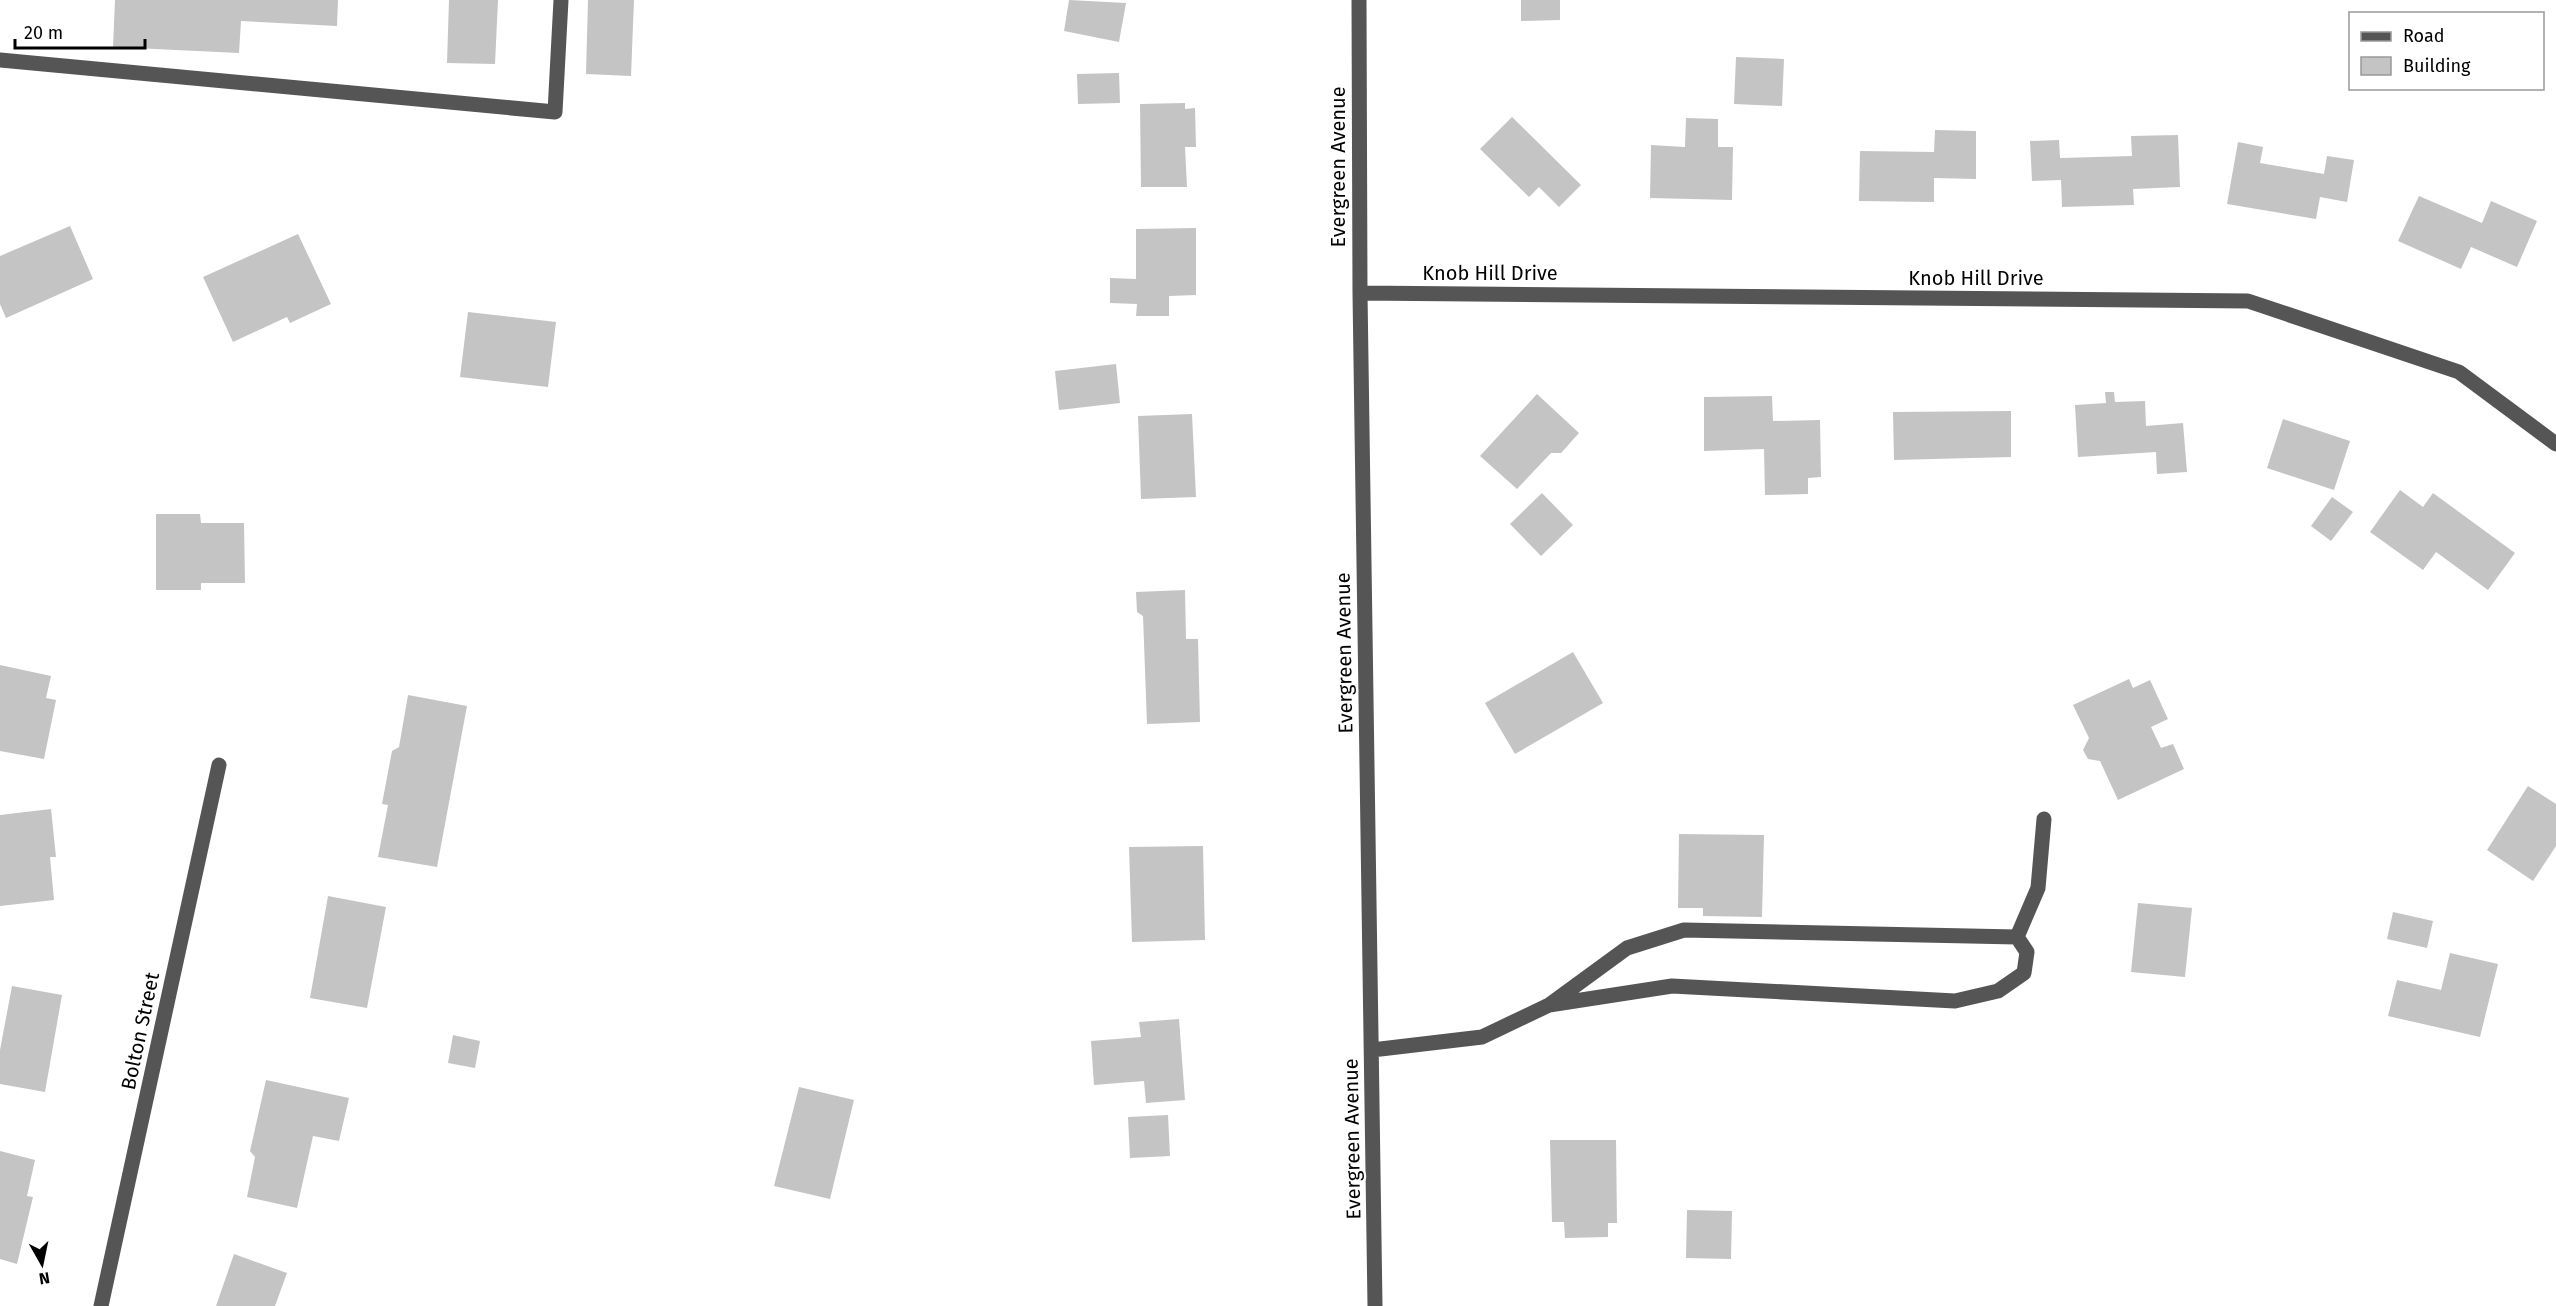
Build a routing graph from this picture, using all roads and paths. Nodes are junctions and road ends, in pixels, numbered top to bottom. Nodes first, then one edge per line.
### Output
1 (561, 0) edge
2 (1359, 0) edge
3 (0, 60) edge
4 (1360, 293) junction
5 (2556, 444) edge
6 (219, 765) dead end
7 (2044, 819) dead end
8 (2018, 937) junction
9 (1549, 1005) junction
10 (1372, 1050) junction
11 (101, 1306) edge
12 (1375, 1306) edge

1 - 3 street
2 - 4 street, Evergreen Avenue
4 - 5 street, Knob Hill Drive
4 - 10 street, Evergreen Avenue
6 - 11 street, Bolton Street
7 - 8 street
8 - 9 street
8 - 9 street
9 - 10 street
10 - 12 street, Evergreen Avenue

